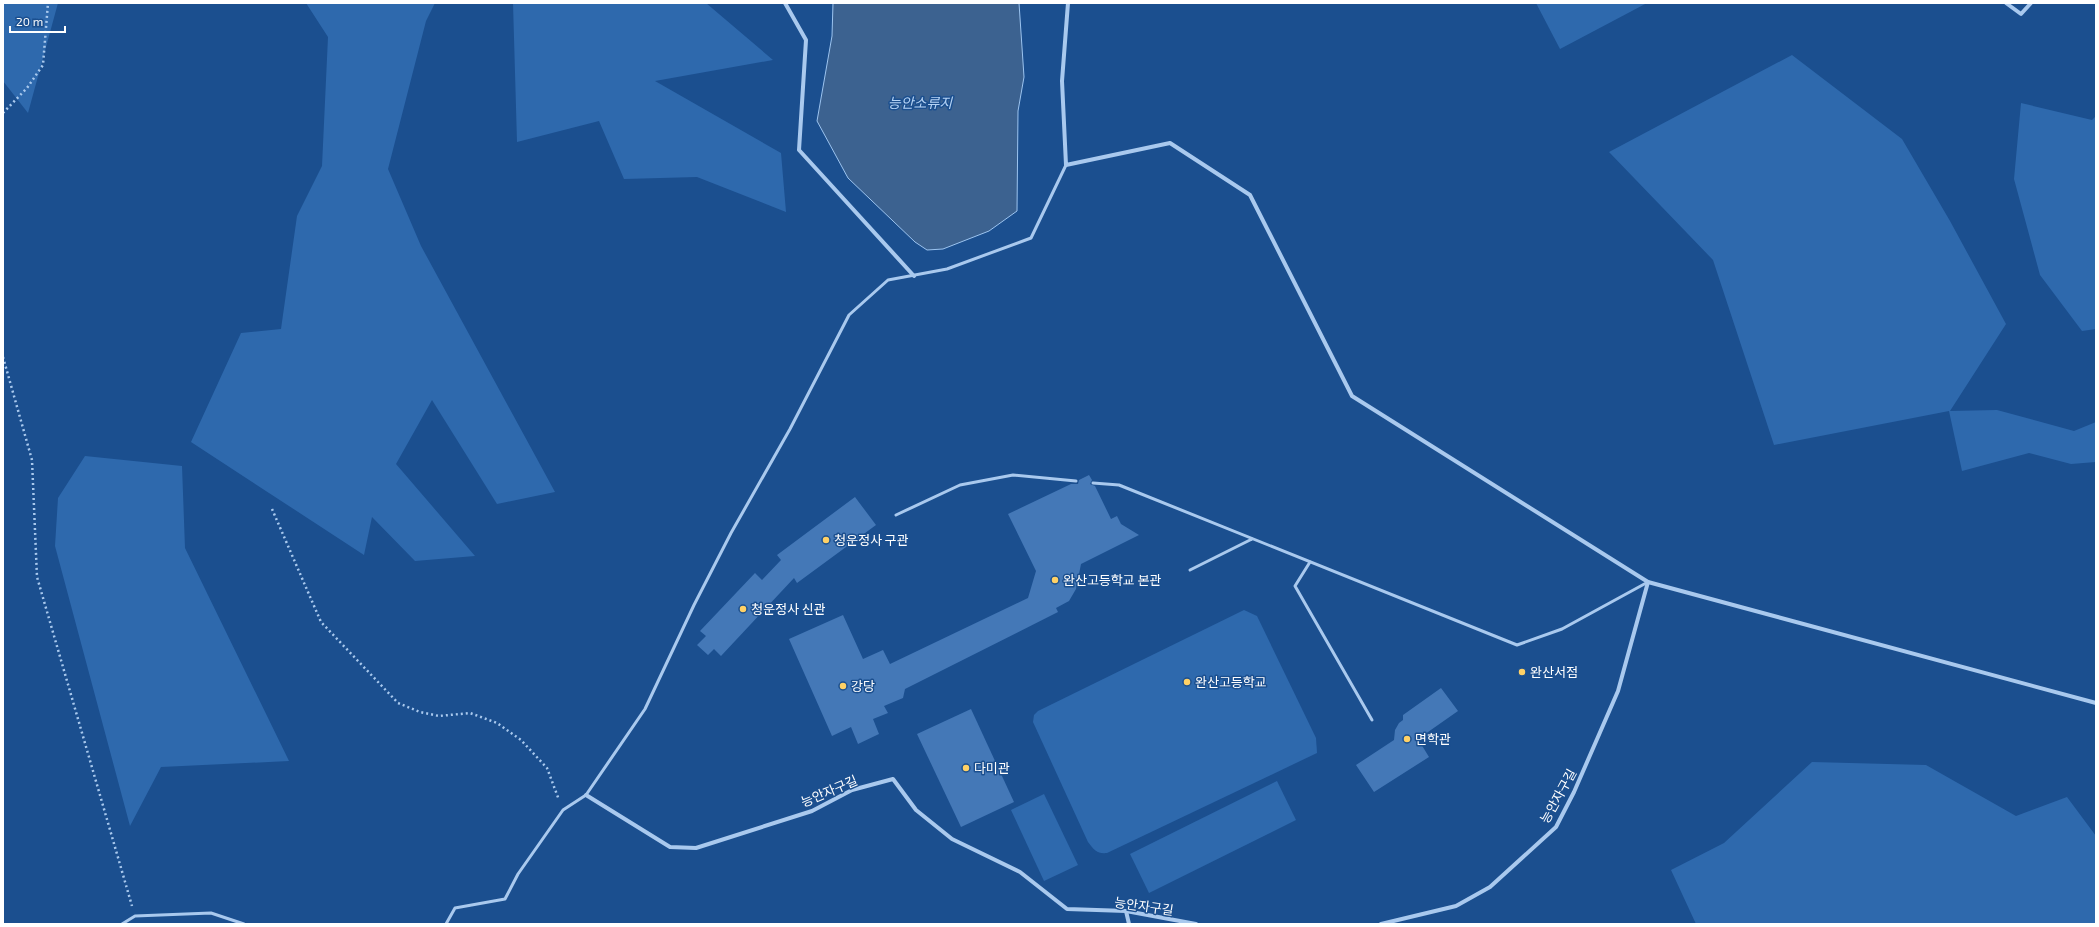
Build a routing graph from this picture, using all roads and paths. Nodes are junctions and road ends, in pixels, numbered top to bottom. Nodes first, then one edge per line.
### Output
1 (48, 3) edge
2 (785, 3) edge
3 (1068, 3) edge
4 (2006, 3) edge
5 (2031, 3) edge
6 (3, 113) edge
7 (1066, 165) junction
8 (914, 276) junction
9 (3, 357) edge
10 (1076, 481) dead end
11 (1093, 483) dead end
12 (272, 509) dead end
13 (896, 515) dead end
14 (1252, 539) junction
15 (1310, 562) junction
16 (1190, 570) dead end
17 (1648, 582) junction
18 (2096, 704) edge
19 (1372, 720) dead end
20 (586, 796) junction
21 (563, 810) junction
22 (1126, 911) junction
23 (134, 916) junction
24 (122, 924) edge
25 (244, 924) edge
26 (446, 924) edge
27 (1129, 924) edge
28 (1196, 924) edge
29 (1381, 924) edge

1 - 6 path
2 - 8 street
3 - 7 street
4 - 5 street
7 - 8 lane
7 - 17 street
8 - 20 lane
9 - 23 path
10 - 13 lane
11 - 14 lane
12 - 21 path
14 - 15 lane
14 - 16 lane
15 - 17 lane
15 - 19 lane
17 - 18 street
17 - 29 street, 능안자구길
20 - 21 lane
20 - 22 street, 능안자구길
21 - 26 lane
22 - 27 street
22 - 28 street, 능안자구길
23 - 24 lane
23 - 25 lane

